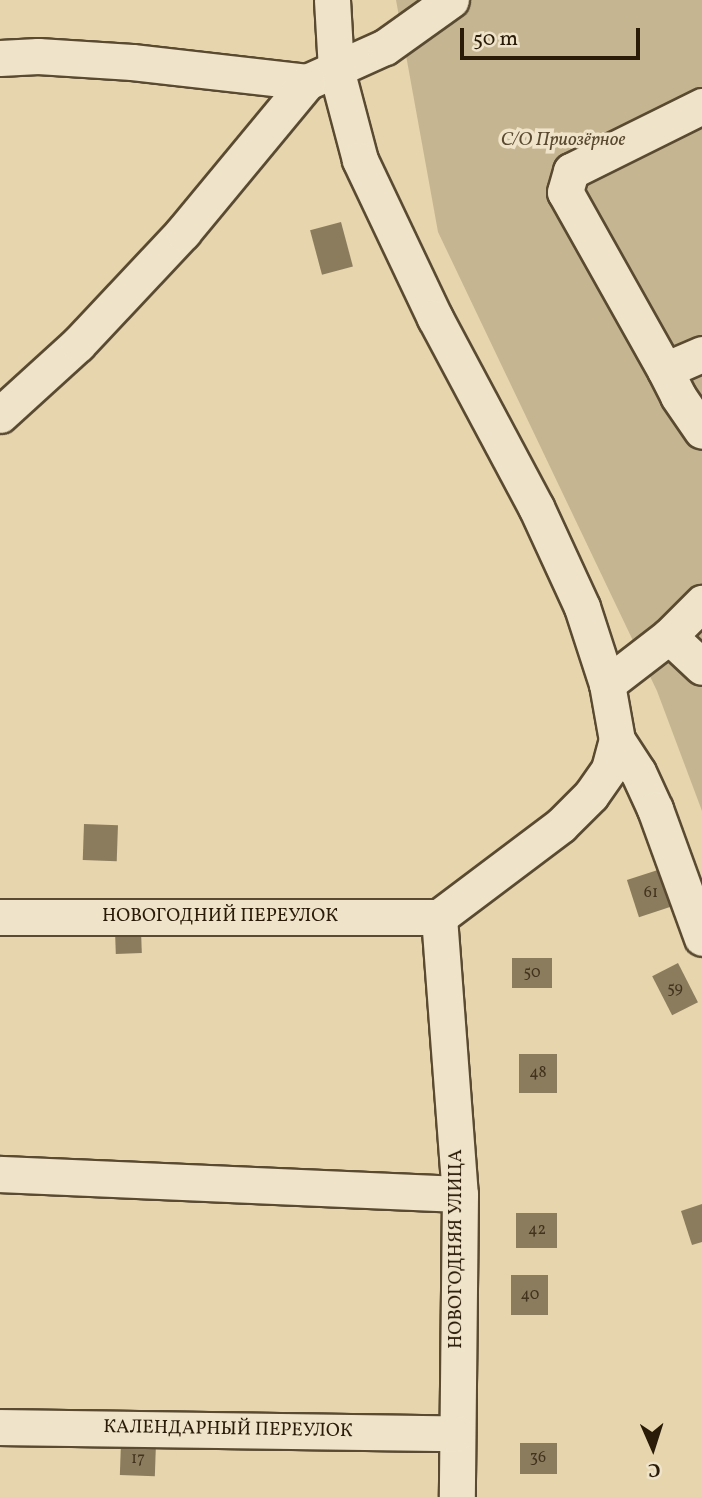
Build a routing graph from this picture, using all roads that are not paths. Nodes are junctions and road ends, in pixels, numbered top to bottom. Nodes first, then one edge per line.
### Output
1 (332, 0) edge
2 (451, 0) edge
3 (0, 58) edge
4 (322, 75) junction
5 (702, 106) edge
6 (702, 354) edge
7 (665, 370) junction
8 (0, 415) edge
9 (702, 431) edge
10 (702, 603) edge
11 (668, 636) junction
12 (702, 667) edge
13 (607, 684) junction
14 (617, 740) junction
15 (0, 917) edge
16 (439, 917) junction
17 (702, 938) edge
18 (0, 1174) edge
19 (460, 1194) junction
20 (0, 1427) edge
21 (457, 1433) junction
22 (457, 1497) edge

1 - 4 street
2 - 4 street
3 - 4 street
4 - 8 street
4 - 13 street
5 - 7 street
6 - 7 street
7 - 9 street
10 - 11 street
11 - 12 street
11 - 13 street
13 - 14 street
14 - 16 street
14 - 17 street
15 - 16 street, НОВОГОДНИЙ ПЕРЕУЛОК
16 - 19 street, НОВОГОДНЯЯ УЛИЦА
18 - 19 street
19 - 21 street, НОВОГОДНЯЯ УЛИЦА
20 - 21 street, КАЛЕНДАРНЫЙ ПЕРЕУЛОК
21 - 22 street, НОВОГОДНЯЯ УЛИЦА

